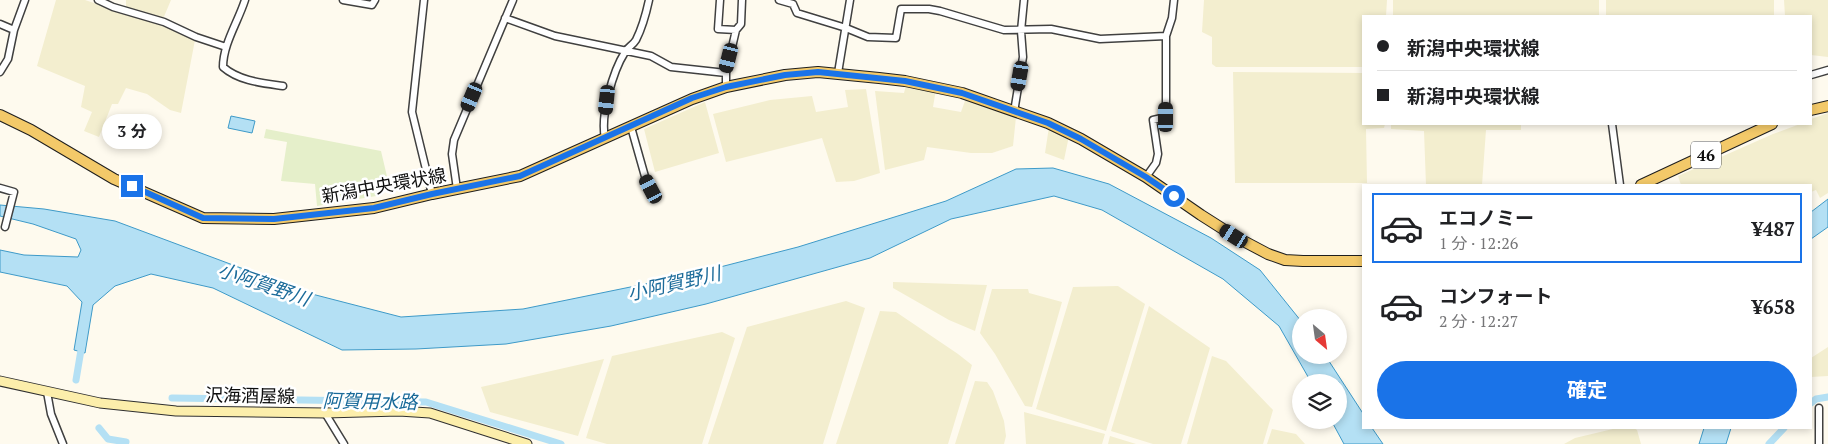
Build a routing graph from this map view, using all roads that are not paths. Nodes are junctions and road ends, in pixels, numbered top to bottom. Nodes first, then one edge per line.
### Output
1 (26, 0) edge
2 (98, 0) edge
3 (245, 0) edge
4 (343, 0) edge
5 (375, 0) edge
6 (424, 0) edge
7 (512, 0) edge
8 (649, 0) edge
9 (720, 0) edge
10 (742, 0) edge
11 (779, 0) edge
12 (850, 0) edge
13 (1024, 0) edge
14 (1174, 0) edge
15 (794, 2) edge
16 (506, 18) junction
17 (0, 24) edge
18 (846, 28) junction
19 (14, 30) junction
20 (736, 30) junction
21 (1021, 30) junction
22 (1166, 36) junction
23 (226, 48) junction
24 (626, 51) junction
25 (1828, 70) edge
26 (0, 72) edge
27 (726, 73) junction
28 (838, 73) junction
29 (1812, 75) edge
30 (283, 86) dead end
31 (726, 87) junction
32 (1828, 106) edge
33 (1812, 110) edge
34 (1014, 112) junction
35 (0, 115) edge
36 (1612, 125) edge
37 (1770, 125) edge
38 (631, 127) junction
39 (605, 138) junction
40 (1146, 177) junction
41 (1620, 184) edge
42 (1642, 184) edge
43 (0, 188) edge
44 (457, 189) junction
45 (432, 194) junction
46 (656, 198) dead end
47 (5, 227) dead end
48 (1362, 261) edge
49 (0, 381) edge
50 (47, 392) junction
51 (1819, 408) dead end
52 (325, 413) junction
53 (63, 444) edge
54 (344, 444) edge
55 (527, 444) edge
56 (1819, 444) edge

1 - 19 street
2 - 23 street
3 - 23 street
4 - 5 street
6 - 45 street
7 - 16 street
8 - 24 street
9 - 20 street
10 - 20 street
11 - 15 street
12 - 18 street
13 - 21 street
14 - 22 street
15 - 18 street
16 - 24 street
16 - 44 street
17 - 19 street
18 - 21 street
18 - 28 street
19 - 26 street
20 - 27 street
21 - 22 street
21 - 34 street
22 - 40 street
23 - 30 street
24 - 27 street
24 - 39 street
25 - 29 street
27 - 31 street
28 - 31 main road, 新潟中央環状線
28 - 34 main road, 新潟中央環状線
31 - 38 main road, 新潟中央環状線
32 - 33 main road
34 - 40 main road, 新潟中央環状線
35 - 45 main road, 新潟中央環状線
36 - 41 street
37 - 42 main road, 46
38 - 39 main road, 新潟中央環状線
38 - 46 street
39 - 44 main road, 新潟中央環状線
40 - 48 main road, 新潟中央環状線
43 - 47 street
44 - 45 main road, 新潟中央環状線
49 - 50 main road, 沢海酒屋線
50 - 52 main road, 沢海酒屋線
50 - 53 street
51 - 56 street
52 - 54 street
52 - 55 main road, 沢海酒屋線

